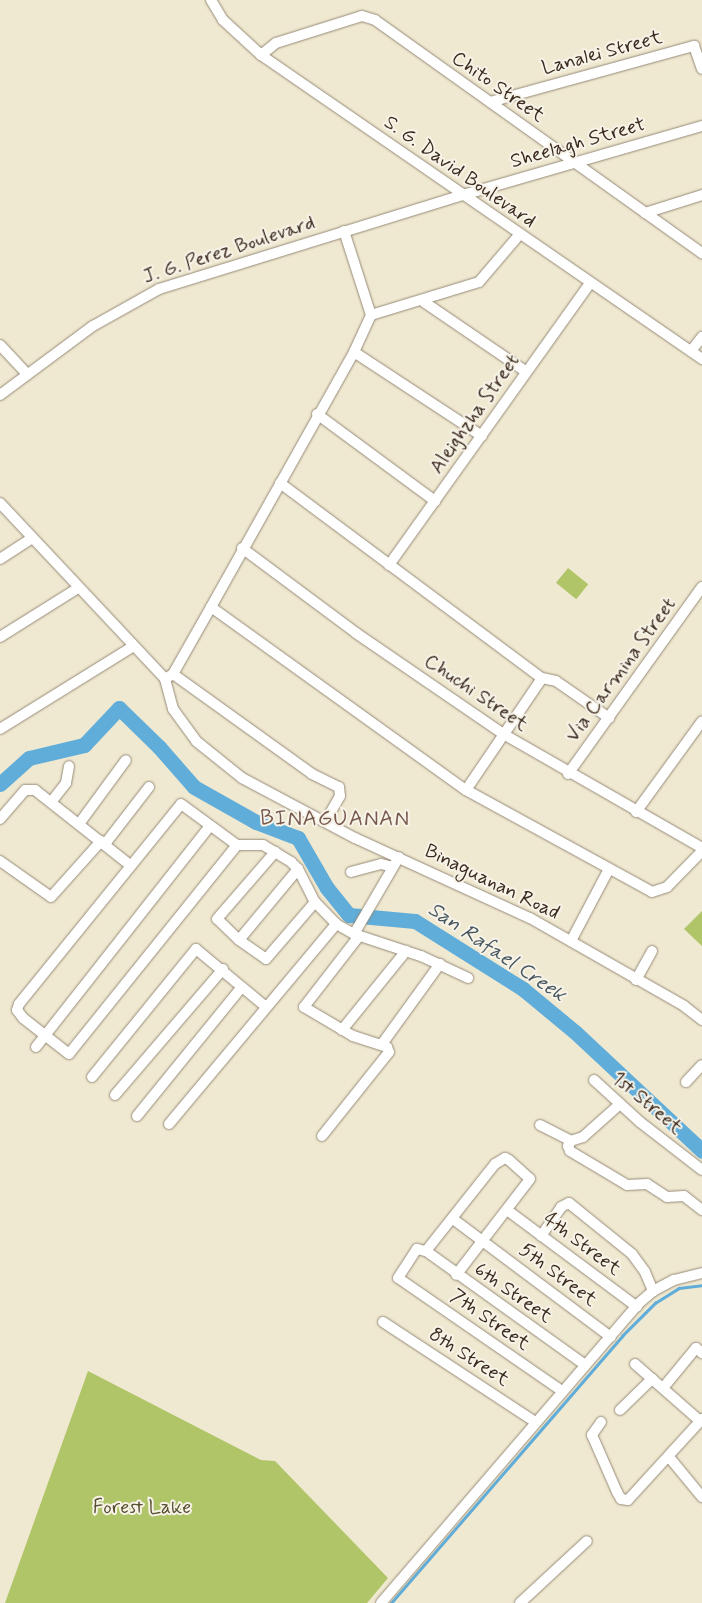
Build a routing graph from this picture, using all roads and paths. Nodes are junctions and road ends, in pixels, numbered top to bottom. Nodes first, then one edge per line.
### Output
1 (211, 0) edge
2 (261, 55) junction
3 (702, 69) edge
4 (490, 102) junction
5 (702, 126) edge
6 (576, 162) junction
7 (463, 195) junction
8 (702, 195) edge
9 (645, 213) junction
10 (344, 231) junction
11 (520, 234) junction
12 (702, 253) edge
13 (590, 283) junction
14 (424, 302) junction
15 (371, 315) junction
16 (702, 337) edge
17 (0, 345) edge
18 (691, 351) junction
19 (354, 352) junction
20 (702, 359) edge
21 (525, 371) junction
22 (27, 374) junction
23 (0, 394) edge
24 (317, 414) junction
25 (482, 436) junction
26 (280, 482) junction
27 (436, 501) junction
28 (0, 503) edge
29 (32, 538) junction
30 (242, 548) junction
31 (0, 559) edge
32 (389, 565) junction
33 (702, 587) edge
34 (78, 588) junction
35 (211, 607) junction
36 (0, 636) edge
37 (132, 647) junction
38 (169, 676) junction
39 (542, 678) junction
40 (609, 718) junction
41 (702, 721) edge
42 (0, 729) edge
43 (505, 735) junction
44 (126, 760) dead end
45 (69, 766) dead end
46 (568, 774) junction
47 (149, 787) dead end
48 (466, 790) junction
49 (52, 801) junction
50 (636, 812) junction
51 (0, 819) edge
52 (325, 822) junction
53 (79, 824) junction
54 (210, 826) junction
55 (103, 842) junction
56 (237, 845) junction
57 (702, 849) edge
58 (275, 852) junction
59 (399, 857) junction
60 (0, 861) edge
61 (130, 865) junction
62 (393, 867) junction
63 (298, 869) junction
64 (609, 869) junction
65 (351, 872) dead end
66 (315, 902) junction
67 (336, 924) junction
68 (357, 932) junction
69 (239, 940) junction
70 (571, 941) junction
71 (652, 950) dead end
72 (406, 951) junction
73 (440, 964) junction
74 (223, 969) junction
75 (468, 978) dead end
76 (636, 980) junction
77 (242, 986) junction
78 (266, 1007) junction
79 (702, 1020) edge
80 (342, 1030) junction
81 (43, 1035) junction
82 (382, 1044) junction
83 (36, 1047) dead end
84 (702, 1065) edge
85 (92, 1076) dead end
86 (594, 1080) dead end
87 (686, 1082) dead end
88 (114, 1096) dead end
89 (620, 1104) junction
90 (137, 1116) dead end
91 (169, 1124) dead end
92 (540, 1125) dead end
93 (322, 1136) dead end
94 (571, 1141) junction
95 (702, 1170) edge
96 (507, 1210) junction
97 (702, 1210) edge
98 (453, 1220) junction
99 (541, 1236) junction
100 (483, 1242) junction
101 (423, 1250) junction
102 (702, 1273) edge
103 (456, 1275) junction
104 (653, 1292) junction
105 (636, 1307) junction
106 (383, 1322) dead end
107 (611, 1337) junction
108 (702, 1353) edge
109 (585, 1364) junction
110 (635, 1364) dead end
111 (652, 1379) junction
112 (663, 1388) junction
113 (562, 1391) junction
114 (620, 1410) dead end
115 (701, 1420) edge
116 (535, 1422) junction
117 (601, 1422) dead end
118 (668, 1457) junction
119 (702, 1497) edge
120 (587, 1541) dead end
121 (381, 1603) edge
122 (520, 1603) edge

1 - 2 street, S. G. David Boulevard
2 - 4 street, Chito Street
2 - 7 street, S. G. David Boulevard
3 - 4 street, Lanalei Street
4 - 6 street, Chito Street
5 - 6 street, Sheelagh Street
6 - 7 street, Sheelagh Street
6 - 9 street, Chito Street
7 - 10 street, J. G. Perez Boulevard
7 - 11 street, S. G. David Boulevard
8 - 9 street
9 - 12 street, Chito Street
10 - 15 street
10 - 22 street, J. G. Perez Boulevard
11 - 13 street, S. G. David Boulevard
11 - 14 street
13 - 18 street, S. G. David Boulevard
13 - 21 street, Aleighzha Street
14 - 15 street
14 - 21 street
15 - 19 street
16 - 18 street
17 - 22 street
18 - 20 street, S. G. David Boulevard
19 - 24 street
19 - 25 street
21 - 25 street, Aleighzha Street
22 - 23 street, J. G. Perez Boulevard
24 - 26 street
24 - 27 street
25 - 27 street, Aleighzha Street
26 - 30 street
26 - 32 street
27 - 32 street, Aleighzha Street
28 - 29 street
29 - 31 street
29 - 34 street
30 - 35 street
30 - 43 street, Chuchi Street
32 - 39 street
33 - 40 street, Via Carmina Street
34 - 36 street
34 - 37 street
35 - 38 street
35 - 48 street
37 - 38 street
37 - 42 street
38 - 52 street, Binaguanan Road
38 - 52 street
39 - 40 street
39 - 43 street
40 - 46 street, Via Carmina Street
41 - 50 street
43 - 46 street, Chuchi Street
43 - 48 street
44 - 53 street
45 - 49 street
46 - 50 street, Chuchi Street
47 - 55 street
48 - 64 street
49 - 51 street
49 - 53 street
50 - 57 street, Chuchi Street
52 - 59 street, Binaguanan Road
53 - 55 street
54 - 56 street
54 - 61 street
54 - 81 street
55 - 60 street
55 - 61 street
56 - 58 street
56 - 81 street
57 - 64 street
58 - 63 street
58 - 69 street
59 - 62 street
59 - 70 street, Binaguanan Road
61 - 81 street
62 - 65 street
62 - 68 street
63 - 66 street
63 - 69 street
64 - 70 street
66 - 67 street
66 - 69 street
67 - 68 street
67 - 78 street
68 - 72 street
68 - 80 street
70 - 76 street, Binaguanan Road
71 - 76 street
72 - 73 street
72 - 80 street
73 - 75 street
73 - 82 street
74 - 77 street
74 - 85 street
74 - 88 street
76 - 79 street, Binaguanan Road
77 - 78 street
77 - 90 street
78 - 91 street
80 - 82 street
81 - 83 street
82 - 93 street
84 - 87 street
86 - 89 street, 1st Street
89 - 94 street
89 - 95 street, 1st Street
92 - 94 street
94 - 97 street
96 - 98 street
96 - 99 street, 4th Street
96 - 100 street
98 - 100 street, 5th Street
98 - 101 street
99 - 104 street
99 - 105 street, 4th Street
100 - 103 street
100 - 107 street, 5th Street
101 - 103 street, 6th Street
101 - 113 street, 7th Street
102 - 104 street
103 - 109 street, 6th Street
104 - 105 street
105 - 107 street
106 - 116 street, 8th Street
107 - 109 street
108 - 112 street
109 - 113 street
110 - 111 street
111 - 112 street
111 - 114 street
112 - 115 street
113 - 116 street
115 - 118 street
116 - 121 street
117 - 118 street
118 - 119 street
120 - 122 street

